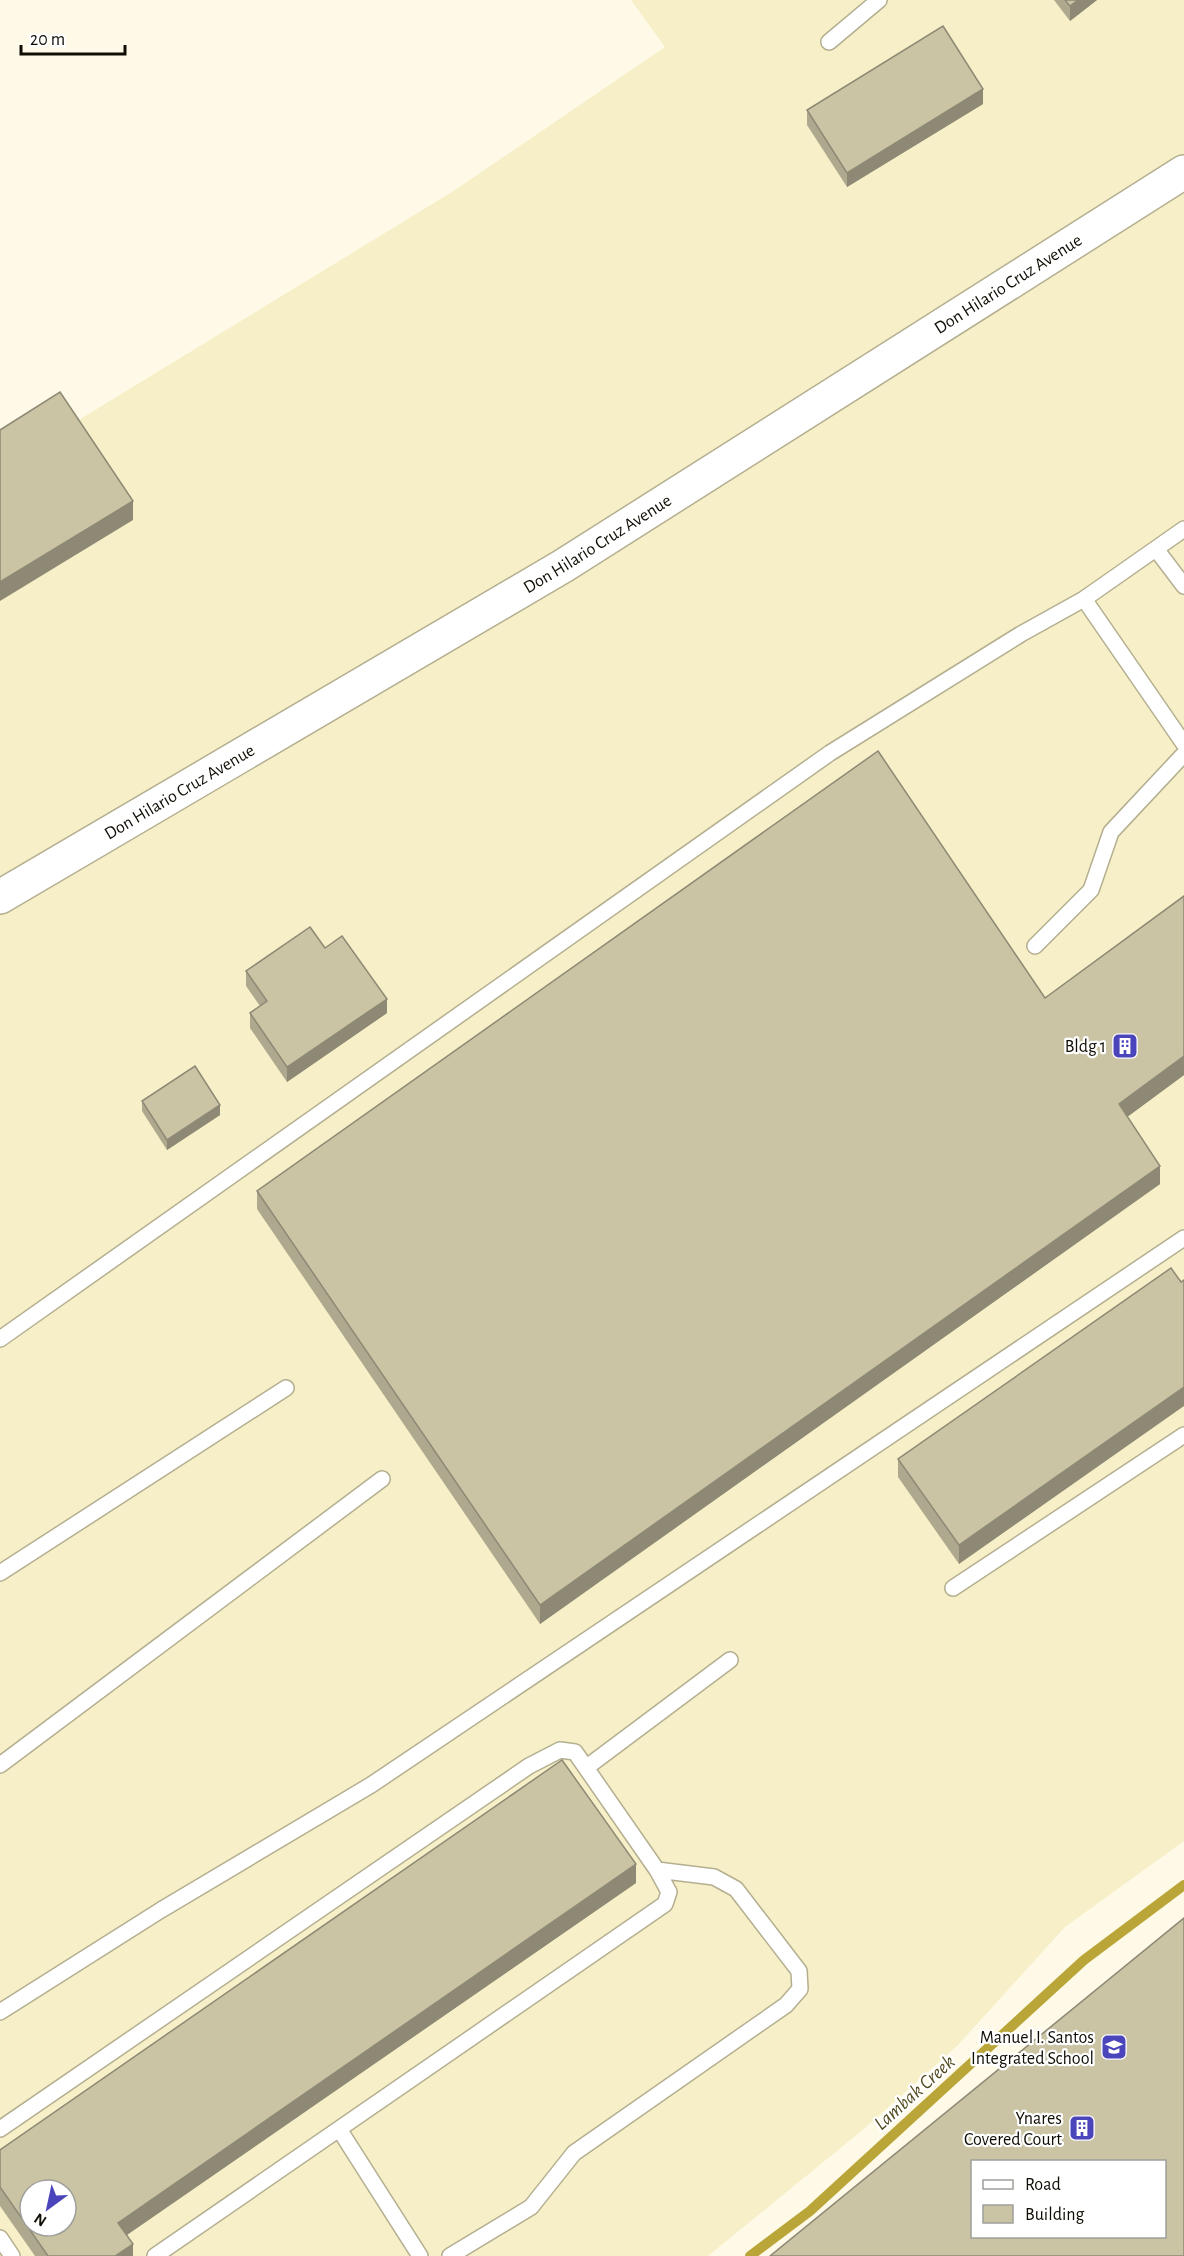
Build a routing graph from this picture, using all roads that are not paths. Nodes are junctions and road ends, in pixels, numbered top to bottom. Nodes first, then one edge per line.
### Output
1 (874, 1) edge
2 (829, 42) dead end
3 (1184, 172) edge
4 (1184, 529) edge
5 (1156, 549) junction
6 (1184, 586) edge
7 (1084, 599) junction
8 (1184, 744) edge
9 (1184, 754) edge
10 (0, 897) edge
11 (1035, 946) dead end
12 (1184, 1238) edge
13 (0, 1339) edge
14 (286, 1388) dead end
15 (1184, 1435) edge
16 (382, 1479) dead end
17 (0, 1573) edge
18 (953, 1588) dead end
19 (730, 1660) dead end
20 (0, 1765) edge
21 (587, 1767) junction
22 (657, 1870) junction
23 (0, 2012) edge
24 (0, 2129) edge
25 (339, 2129) junction
26 (0, 2238) edge
27 (12, 2256) edge
28 (155, 2256) edge
29 (420, 2256) edge
30 (450, 2256) edge

1 - 2 lane
3 - 10 street, Don Hilario Cruz Avenue
4 - 5 lane
5 - 6 lane
5 - 7 lane
7 - 8 lane
7 - 13 lane
9 - 11 lane
12 - 23 lane
14 - 17 lane
15 - 18 lane
16 - 20 lane
19 - 21 lane
21 - 22 lane
21 - 24 lane
22 - 25 lane
22 - 30 lane
25 - 28 lane
25 - 29 lane
26 - 27 lane

